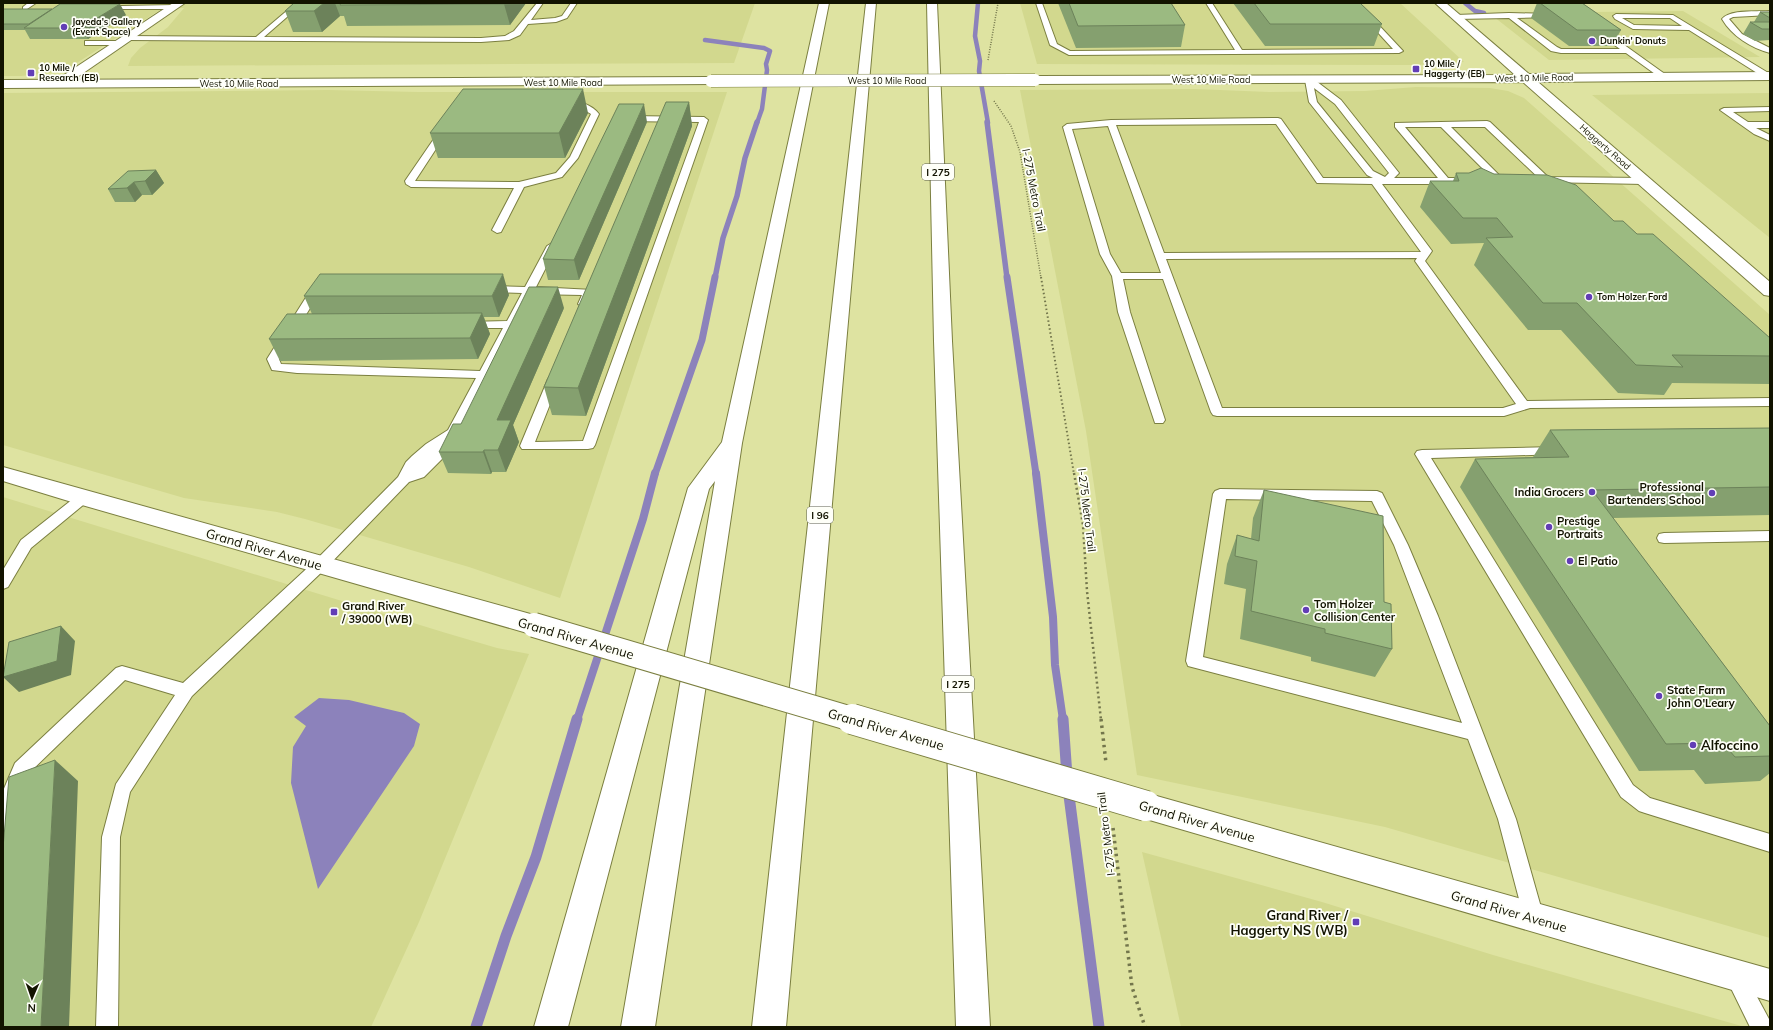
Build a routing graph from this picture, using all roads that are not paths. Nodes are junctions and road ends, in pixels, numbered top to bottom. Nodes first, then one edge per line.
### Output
1 (33, 3) edge
2 (300, 3) edge
3 (540, 3) edge
4 (574, 3) edge
5 (824, 3) edge
6 (871, 3) edge
7 (932, 3) edge
8 (1039, 3) edge
9 (1209, 3) edge
10 (1354, 3) edge
11 (1440, 3) edge
12 (177, 5) edge
13 (25, 8) edge
14 (121, 8) dead end
15 (1770, 13) edge
16 (1559, 15) edge
17 (1509, 16) junction
18 (1456, 17) junction
19 (525, 22) junction
20 (1592, 27) edge
21 (1690, 28) junction
22 (258, 38) junction
23 (123, 41) junction
24 (88, 44) dead end
25 (1766, 47) edge
26 (1627, 51) junction
27 (1770, 51) edge
28 (1240, 52) junction
29 (1769, 76) edge
30 (1665, 77) junction
31 (1527, 78) junction
32 (1309, 80) junction
33 (3, 84) edge
34 (59, 84) junction
35 (562, 104) edge
36 (1770, 109) edge
37 (619, 119) edge
38 (450, 122) edge
39 (1111, 123) junction
40 (1444, 125) junction
41 (1746, 125) junction
42 (1770, 125) edge
43 (1770, 138) edge
44 (1530, 180) edge
45 (1546, 180) junction
46 (1381, 181) junction
47 (1445, 181) junction
48 (1566, 181) junction
49 (1644, 181) junction
50 (519, 185) junction
51 (1577, 192) edge
52 (497, 230) dead end
53 (558, 235) edge
54 (1424, 255) junction
55 (1160, 256) junction
56 (1117, 276) junction
57 (1167, 276) junction
58 (1767, 286) edge
59 (327, 287) edge
60 (474, 289) edge
61 (529, 290) junction
62 (580, 314) edge
63 (511, 324) junction
64 (456, 325) edge
65 (293, 326) junction
66 (309, 326) edge
67 (557, 372) edge
68 (484, 374) junction
69 (1770, 402) edge
70 (1524, 406) junction
71 (1159, 420) dead end
72 (732, 443) junction
73 (1572, 451) edge
74 (3, 474) edge
75 (83, 498) junction
76 (1770, 536) edge
77 (1664, 538) dead end
78 (321, 564) junction
79 (3, 583) edge
80 (186, 691) junction
81 (1474, 733) junction
82 (3, 822) edge
83 (1770, 843) edge
84 (1534, 918) junction
85 (1734, 974) junction
86 (1770, 985) edge
87 (106, 1027) edge
88 (551, 1027) edge
89 (638, 1027) edge
90 (769, 1027) edge
91 (973, 1027) edge
92 (1761, 1027) edge

1 - 13 lane
2 - 22 lane
3 - 19 lane
4 - 19 lane
5 - 72 main road
6 - 90 main road, I 96
7 - 91 main road, I 275
8 - 28 lane
9 - 28 lane
10 - 28 lane
11 - 18 main road, Haggerty Road
12 - 14 lane
12 - 23 main road
15 - 25 lane
16 - 17 lane
17 - 18 lane
17 - 26 lane
18 - 31 main road, Haggerty Road
19 - 22 lane
20 - 26 lane
21 - 21 lane
21 - 29 lane
22 - 23 lane
23 - 24 lane
23 - 34 main road
25 - 27 lane
26 - 30 lane
29 - 30 main road, West 10 Mile Road
30 - 31 main road, West 10 Mile Road
31 - 32 main road, West 10 Mile Road
31 - 49 main road, Haggerty Road
32 - 34 main road, West 10 Mile Road, bridge
32 - 46 lane
32 - 46 lane
33 - 34 main road, West 10 Mile Road
35 - 50 lane
36 - 41 lane
37 - 67 lane
38 - 50 lane
39 - 46 lane
39 - 55 lane
39 - 56 lane
40 - 45 lane
40 - 47 lane
40 - 47 lane
41 - 42 lane
41 - 43 lane
44 - 45 lane
45 - 48 lane
46 - 47 lane
46 - 54 lane
48 - 49 lane
48 - 51 lane
49 - 58 main road, Haggerty Road
50 - 52 lane
53 - 61 lane
54 - 55 lane
54 - 70 lane
55 - 57 lane
56 - 57 lane
56 - 71 lane
57 - 70 lane
59 - 65 lane
60 - 61 lane
61 - 62 lane
61 - 63 lane
63 - 64 lane
63 - 68 lane
65 - 66 lane
65 - 68 lane
68 - 78 lane
69 - 70 lane
72 - 88 main road
72 - 89 main road
73 - 83 lane
74 - 75 main road, Grand River Avenue
75 - 78 main road, Grand River Avenue
75 - 79 lane
76 - 77 lane
78 - 80 lane
78 - 84 main road, Grand River Avenue, bridge
80 - 82 lane
80 - 87 lane
81 - 81 lane
81 - 84 lane
84 - 85 main road, Grand River Avenue
85 - 86 main road, Grand River Avenue
85 - 92 lane

